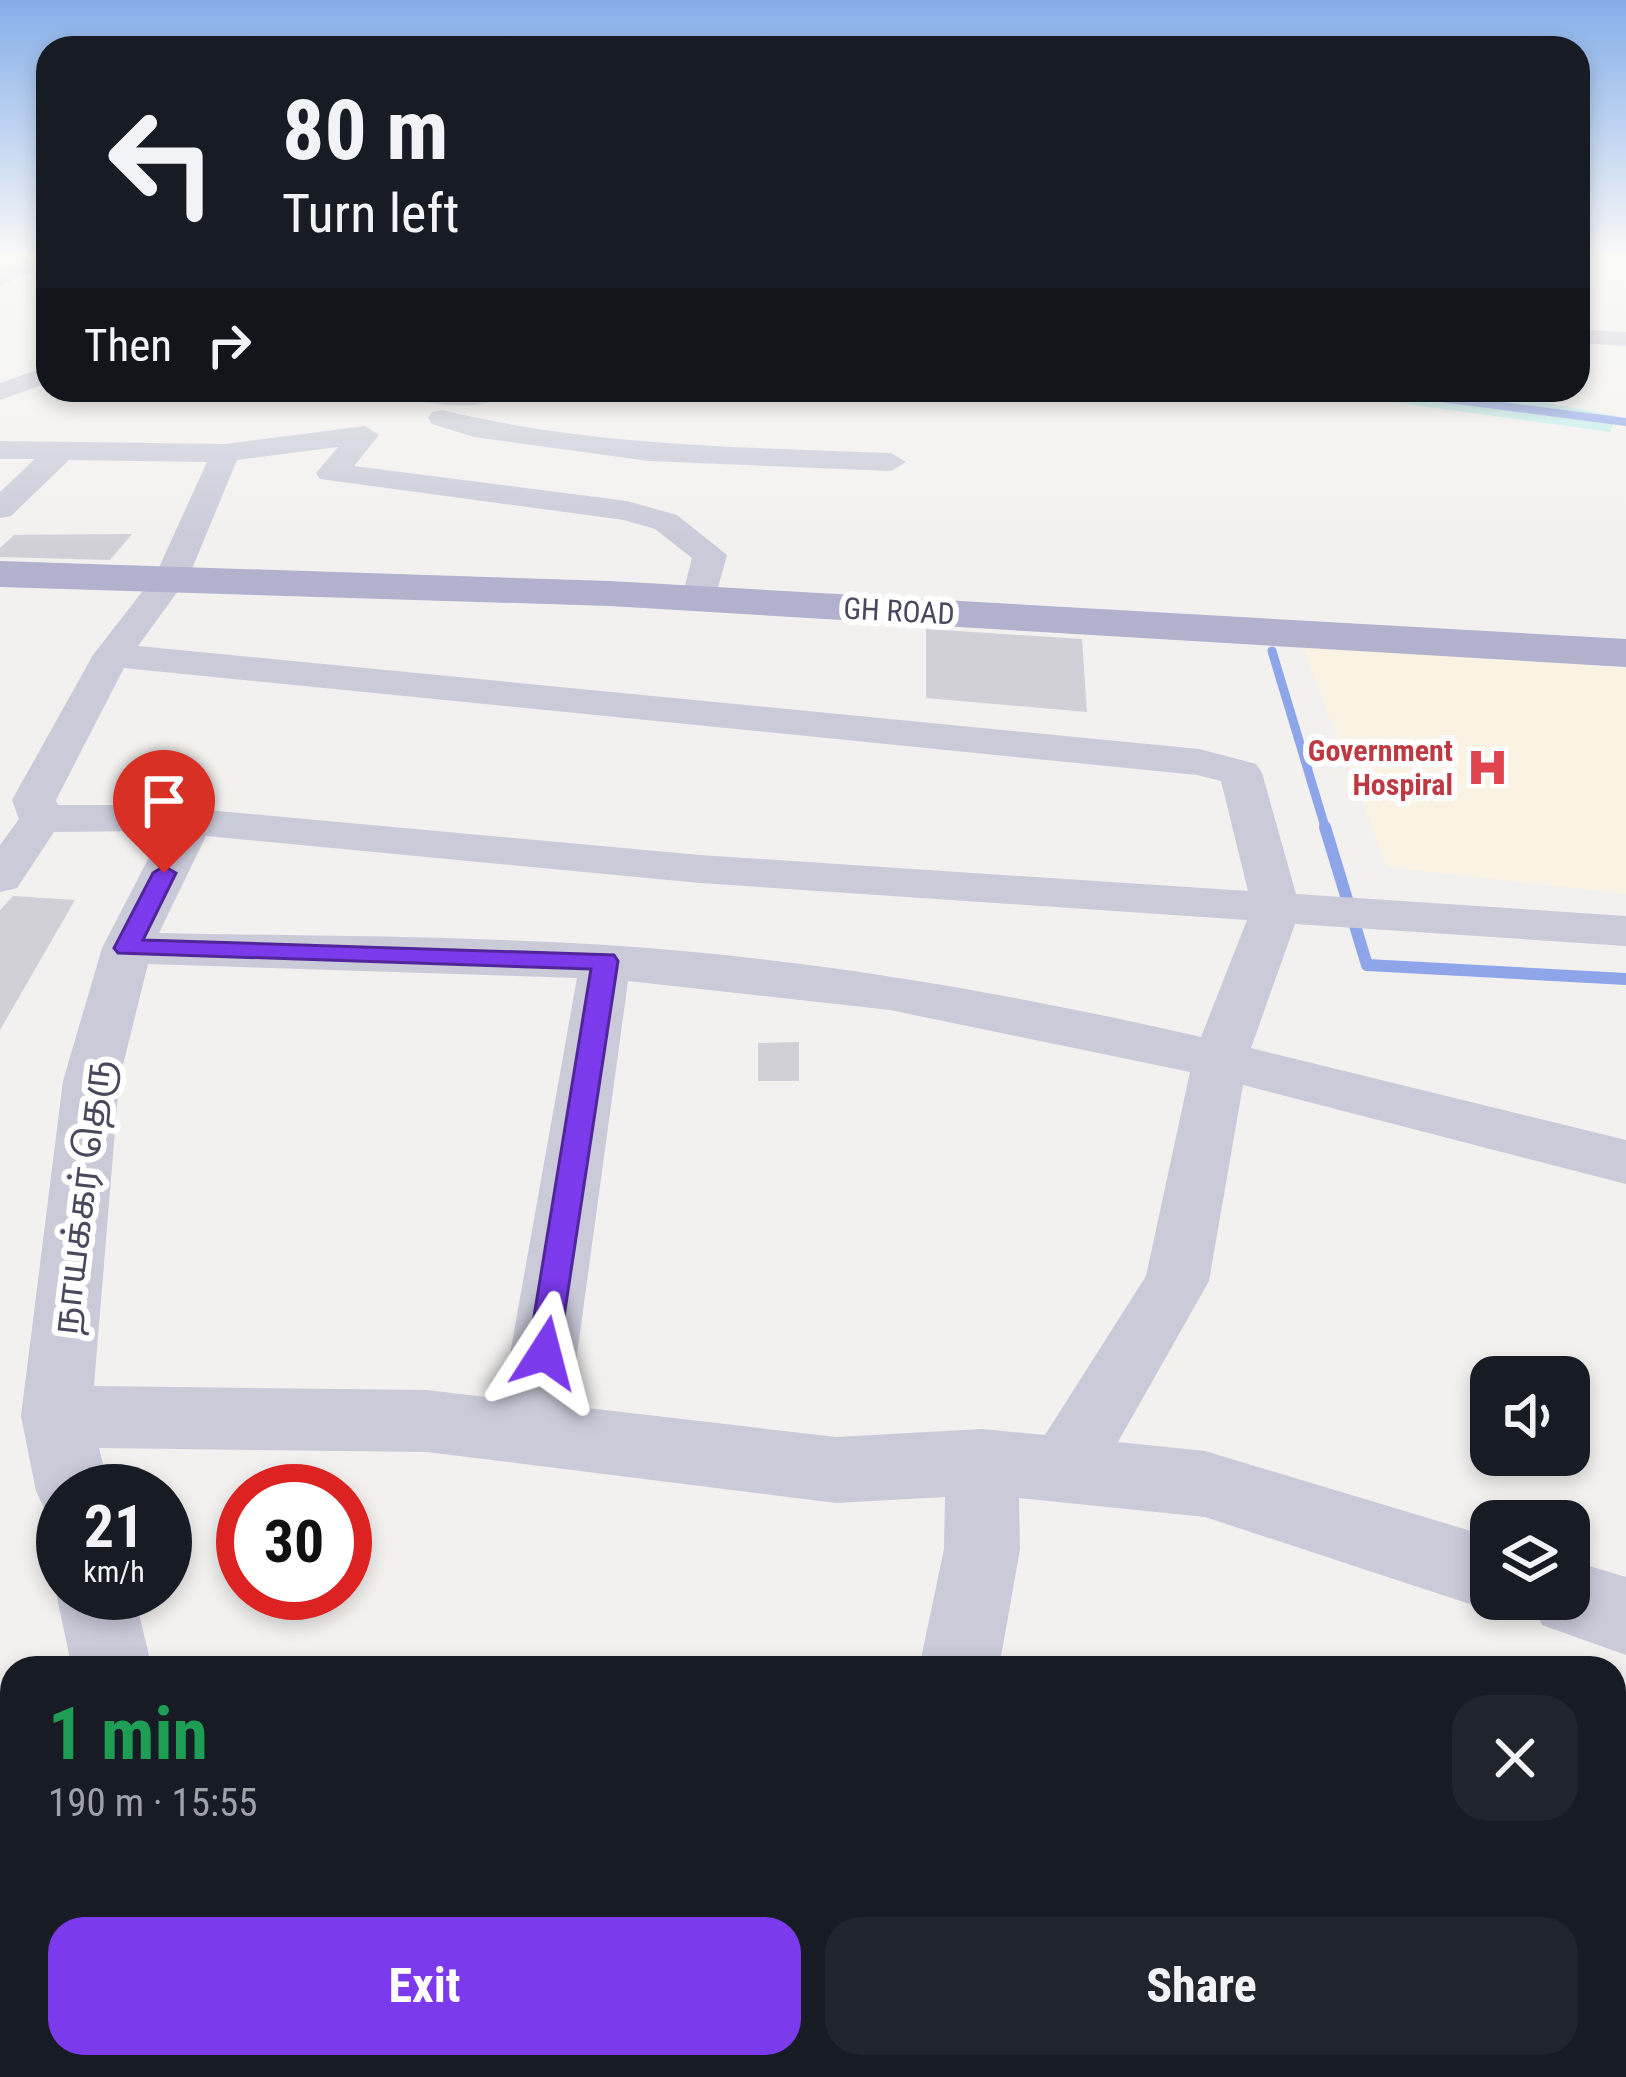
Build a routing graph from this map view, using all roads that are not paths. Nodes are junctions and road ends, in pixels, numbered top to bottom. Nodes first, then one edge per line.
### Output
1 (1590, 364) edge
2 (1626, 365) edge
3 (36, 378) edge
4 (0, 392) edge
5 (476, 402) edge
6 (0, 451) edge
7 (59, 453) junction
8 (225, 453) junction
9 (891, 462) dead end
10 (0, 509) edge
11 (0, 574) edge
12 (172, 576) junction
13 (699, 601) junction
14 (1626, 652) edge
15 (112, 655) junction
16 (153, 818) junction
17 (20, 820) edge
18 (0, 878) edge
19 (1276, 908) junction
20 (1626, 931) edge
21 (127, 948) junction
22 (605, 961) junction
23 (1220, 1060) junction
24 (1626, 1162) edge
25 (56, 1416) junction
26 (531, 1433) junction
27 (982, 1462) junction
28 (67, 1464) edge
29 (1063, 1471) junction
30 (1470, 1567) edge
31 (1590, 1605) edge
32 (1626, 1616) edge
33 (101, 1620) edge
34 (109, 1656) edge
35 (961, 1656) edge

1 - 2 street
3 - 4 street
5 - 9 street
6 - 7 street
7 - 8 street
7 - 10 street
8 - 12 street
8 - 13 street
11 - 12 main road, GH ROAD
12 - 13 main road, GH ROAD
12 - 15 street
13 - 14 main road, GH ROAD
15 - 17 street
15 - 19 street
16 - 17 street
16 - 19 street
16 - 21 street, நாயக்கர் தெரு
17 - 18 street
19 - 20 street
19 - 23 street
21 - 22 street
21 - 25 street, நாயக்கர் தெரு
22 - 23 street
22 - 26 street
23 - 24 street
23 - 29 street
25 - 26 street
25 - 28 street, நாயக்கர் தெரு
26 - 27 street
27 - 29 street
27 - 35 street
29 - 30 street
31 - 32 street
33 - 34 street

